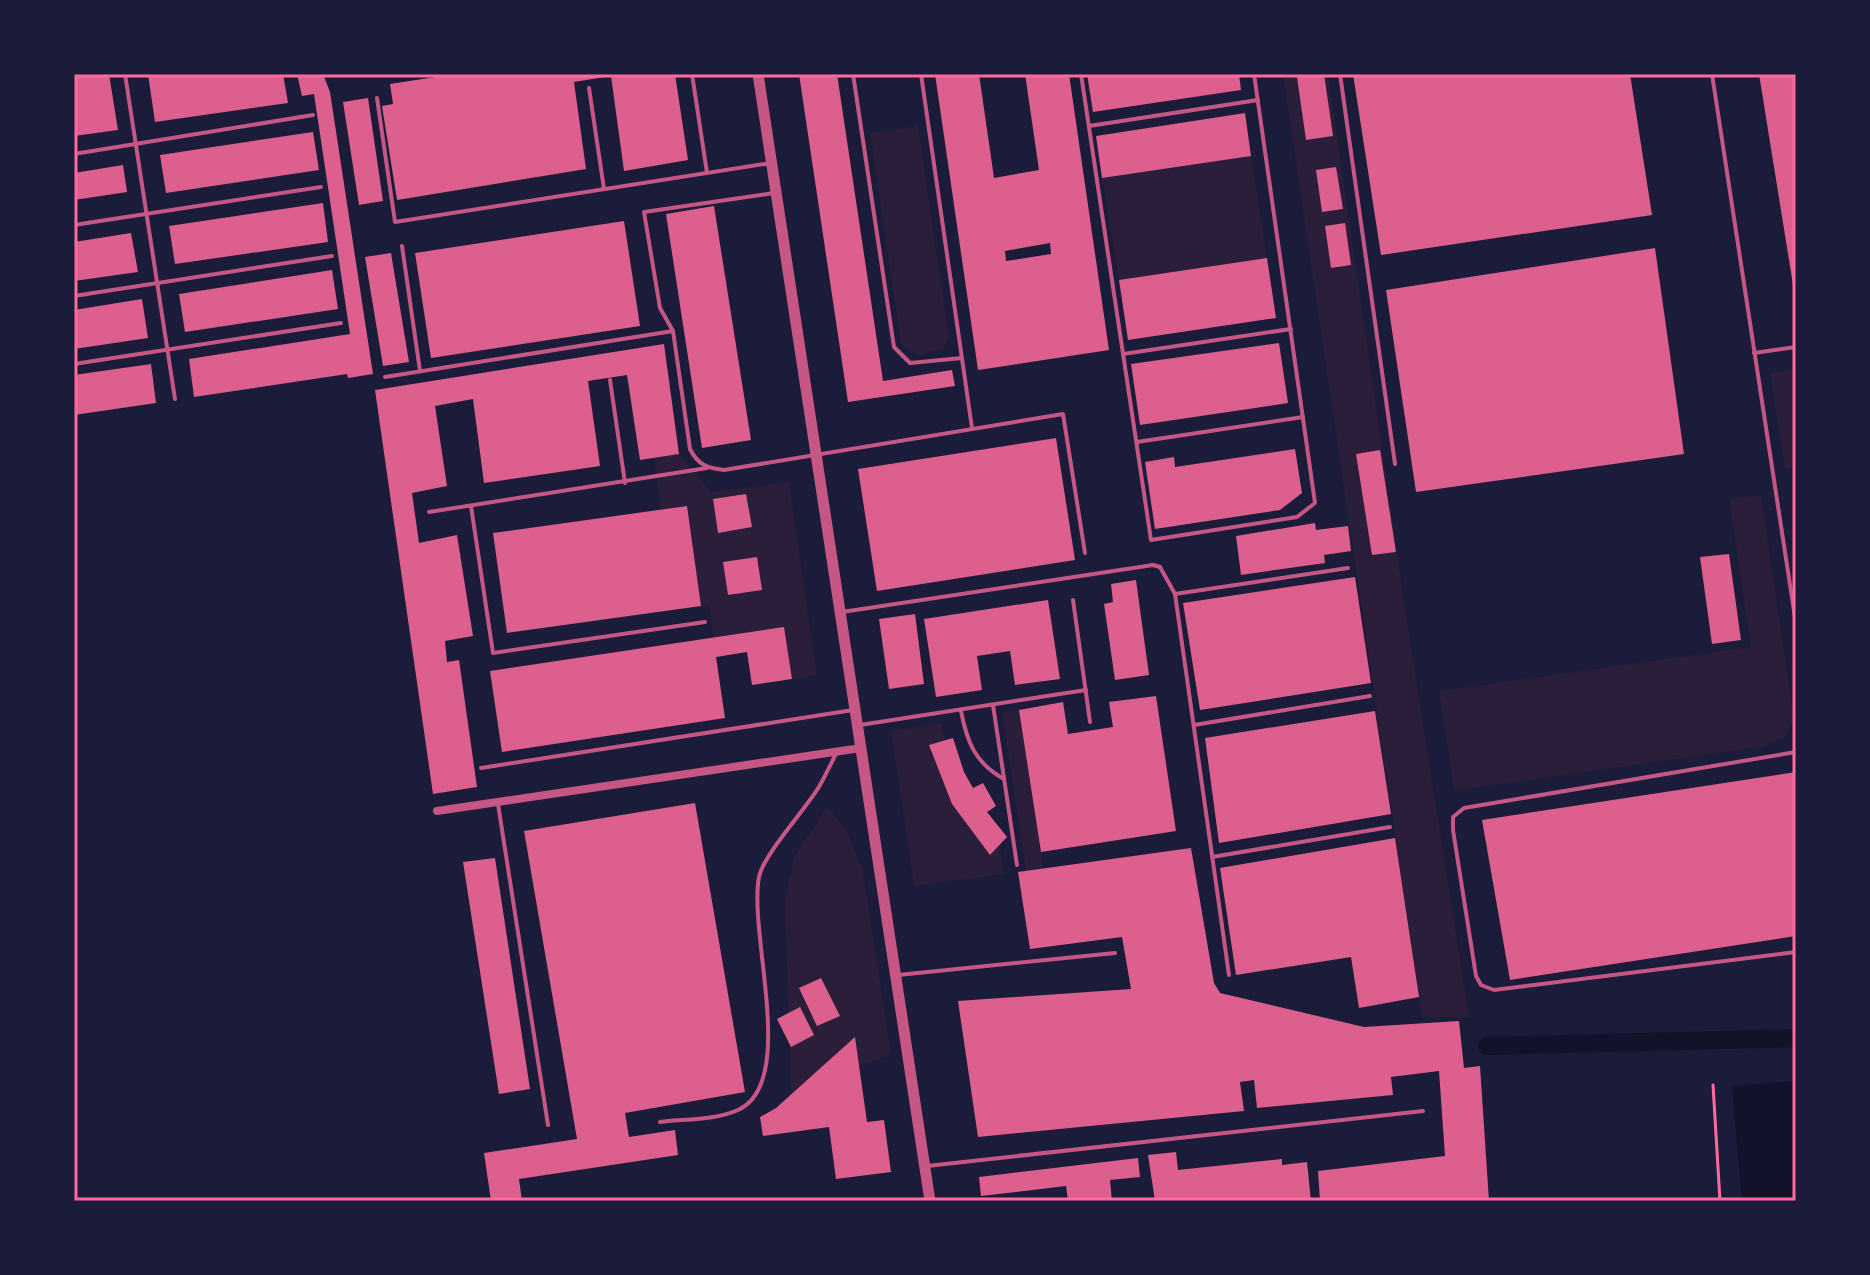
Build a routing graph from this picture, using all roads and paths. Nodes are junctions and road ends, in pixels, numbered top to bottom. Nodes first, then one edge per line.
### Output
1 (125, 74) edge
2 (692, 74) edge
3 (758, 74) edge
4 (853, 74) edge
5 (921, 74) edge
6 (1081, 74) edge
7 (1254, 74) edge
8 (1340, 74) edge
9 (1712, 74) edge
10 (589, 88) dead end
11 (377, 98) dead end
12 (1258, 100) junction
13 (313, 115) dead end
14 (1089, 126) junction
15 (137, 144) junction
16 (74, 154) edge
17 (771, 163) junction
18 (707, 173) junction
19 (321, 187) dead end
20 (604, 189) junction
21 (776, 192) junction
22 (147, 213) junction
23 (74, 225) edge
24 (402, 246) dead end
25 (332, 256) dead end
26 (158, 284) junction
27 (74, 296) edge
28 (341, 323) dead end
29 (1291, 329) junction
30 (673, 331) junction
31 (1796, 347) edge
32 (168, 350) junction
33 (1754, 353) junction
34 (1123, 354) junction
35 (962, 358) junction
36 (74, 364) edge
37 (420, 371) junction
38 (385, 377) dead end
39 (610, 380) dead end
40 (175, 399) dead end
41 (1303, 417) junction
42 (972, 429) junction
43 (1137, 442) junction
44 (816, 454) junction
45 (1395, 464) dead end
46 (708, 468) junction
47 (625, 483) junction
48 (471, 506) junction
49 (429, 512) dead end
50 (1085, 553) dead end
51 (1348, 568) dead end
52 (1175, 594) junction
53 (1073, 600) dead end
54 (840, 613) junction
55 (705, 622) dead end
56 (1796, 624) edge
57 (1086, 690) junction
58 (1370, 696) dead end
59 (993, 704) junction
60 (855, 710) junction
61 (960, 710) junction
62 (1090, 722) dead end
63 (857, 725) junction
64 (1194, 725) junction
65 (861, 748) junction
66 (837, 752) junction
67 (1796, 752) edge
68 (481, 768) dead end
69 (1004, 779) junction
70 (498, 802) junction
71 (437, 811) dead end
72 (1390, 827) dead end
73 (1212, 857) junction
74 (1017, 865) dead end
75 (1796, 952) edge
76 (1115, 953) dead end
77 (896, 975) junction
78 (1229, 975) dead end
79 (1713, 1085) dead end
80 (1423, 1111) dead end
81 (660, 1122) dead end
82 (548, 1125) dead end
83 (925, 1167) junction
84 (930, 1201) edge
85 (1720, 1201) edge

1 - 15 lane
2 - 18 lane
3 - 17 street
4 - 35 lane
5 - 35 lane
6 - 14 lane
7 - 12 lane
8 - 45 lane
9 - 33 lane
10 - 20 lane
11 - 20 lane
12 - 14 lane
12 - 29 lane
13 - 15 lane
14 - 34 lane
15 - 16 lane
15 - 22 lane
17 - 18 lane
17 - 21 street
18 - 20 lane
19 - 22 lane
21 - 30 lane
21 - 44 street
22 - 23 lane
22 - 26 lane
24 - 37 lane
25 - 26 lane
26 - 27 lane
26 - 32 lane
28 - 32 lane
29 - 34 lane
29 - 41 lane
30 - 37 lane
30 - 46 lane
31 - 33 lane
32 - 36 lane
32 - 40 lane
33 - 56 lane
34 - 43 lane
35 - 42 lane
37 - 38 lane
39 - 47 lane
41 - 43 lane
41 - 43 lane
42 - 44 lane
42 - 50 lane
44 - 46 lane
44 - 54 street
46 - 47 lane
47 - 48 lane
48 - 49 lane
48 - 55 lane
51 - 52 lane
52 - 54 lane
52 - 64 lane
53 - 57 lane
54 - 60 street
57 - 59 lane
57 - 62 lane
58 - 64 lane
59 - 61 lane
59 - 69 lane
60 - 63 street
60 - 68 lane
61 - 63 lane
61 - 69 lane
63 - 65 street
64 - 73 lane
65 - 66 street
65 - 77 street
66 - 70 street
66 - 81 lane
67 - 75 lane
69 - 74 lane
70 - 71 street
70 - 82 lane
72 - 73 lane
73 - 78 lane
76 - 77 lane
77 - 83 street
79 - 85 path
80 - 83 lane
83 - 84 street

